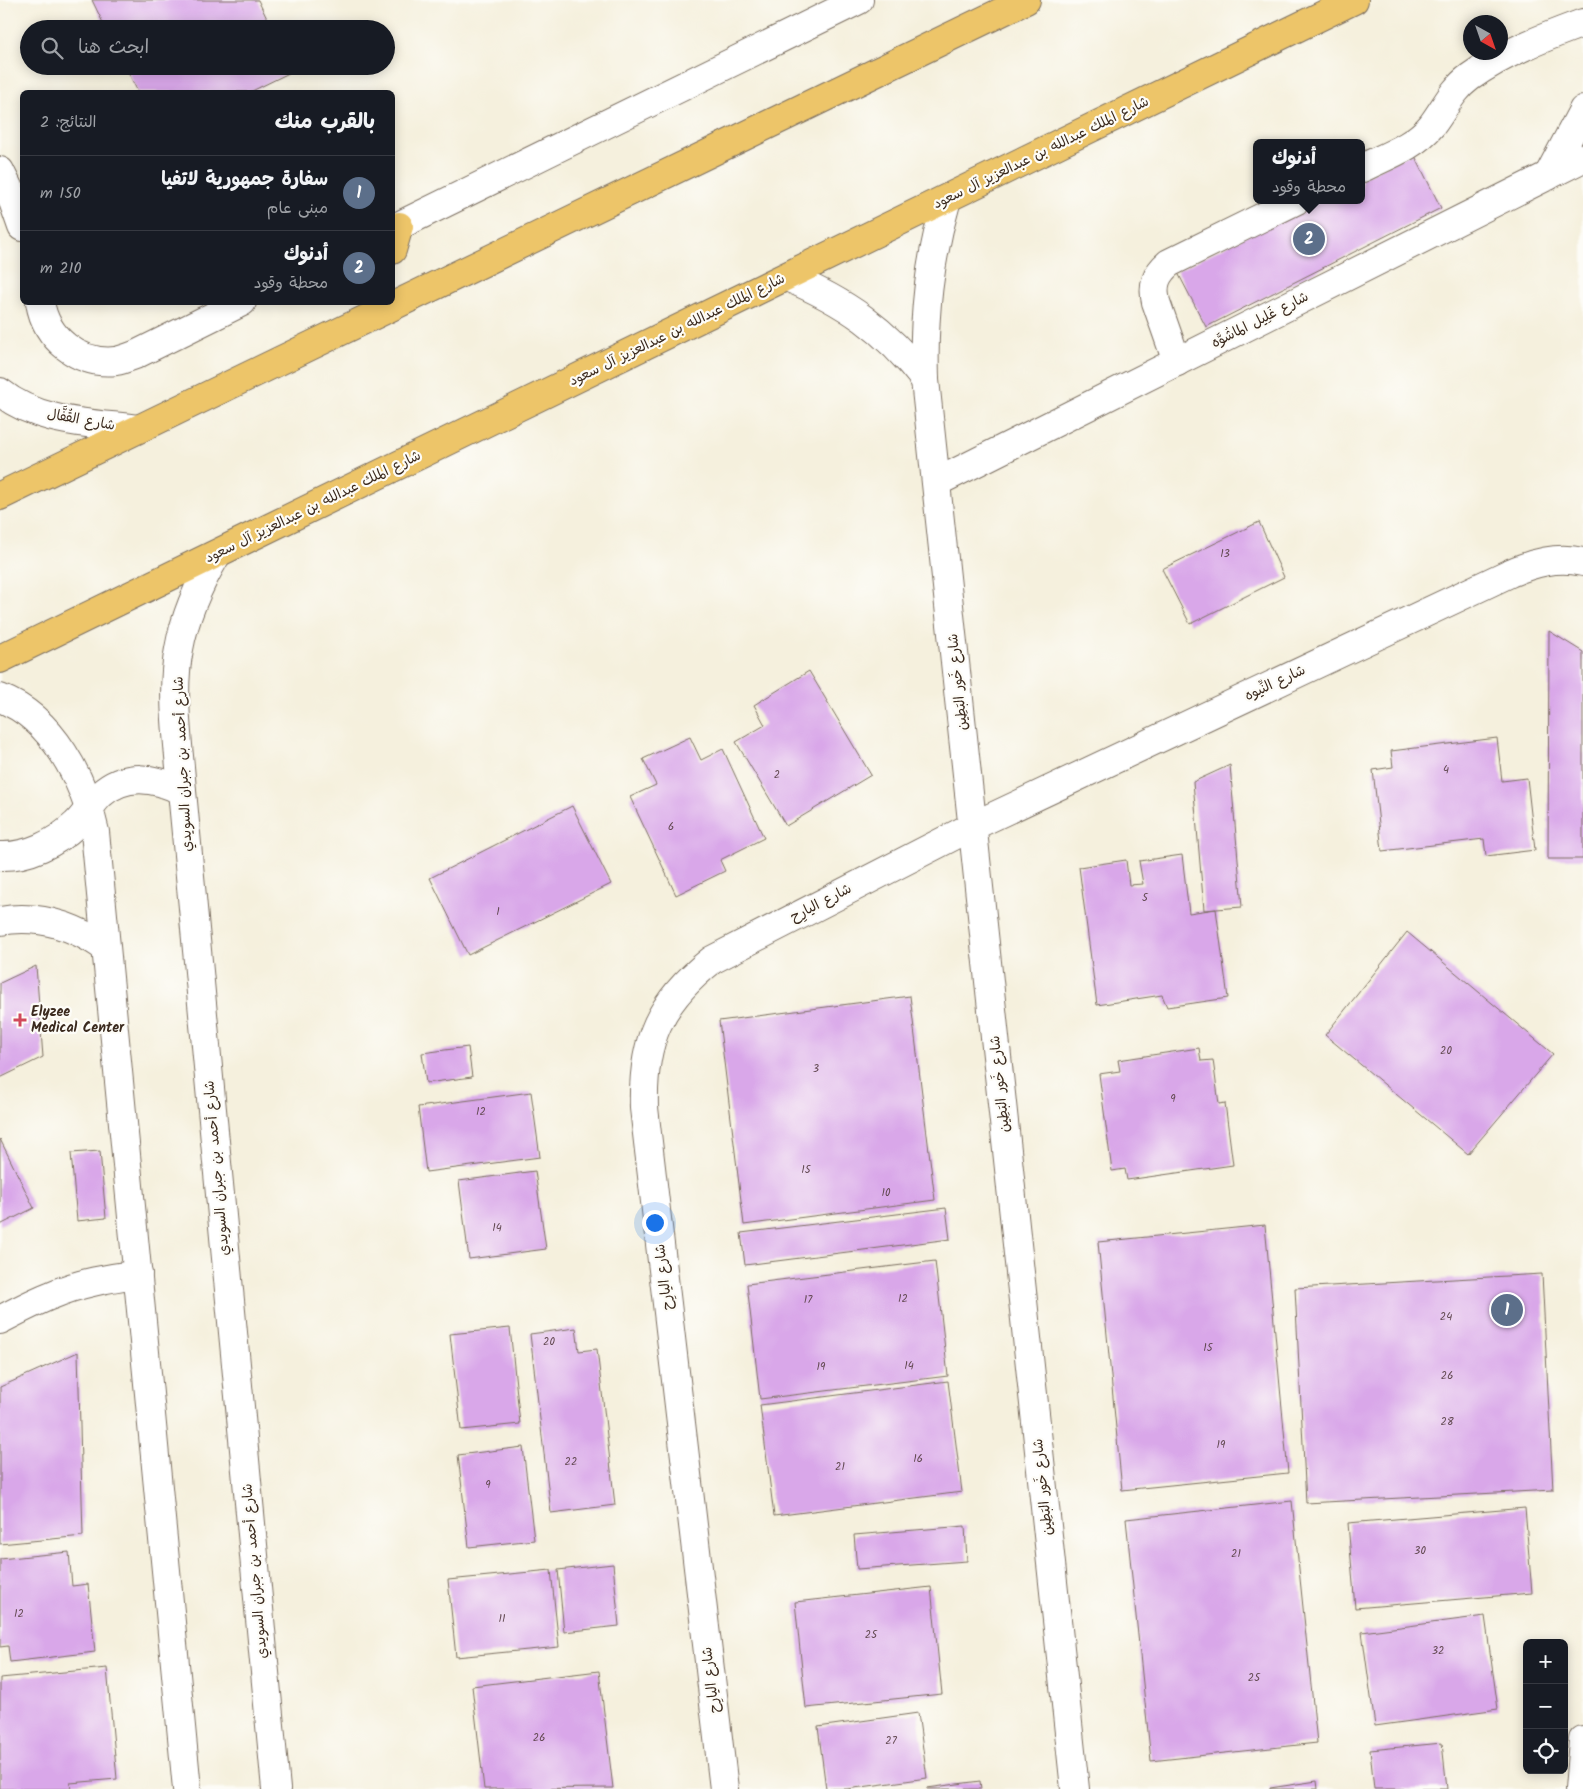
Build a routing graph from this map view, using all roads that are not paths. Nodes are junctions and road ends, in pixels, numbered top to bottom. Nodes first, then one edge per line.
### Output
1 (859, 0) edge
2 (1026, 0) edge
3 (1354, 0) edge
4 (1583, 23) edge
5 (1583, 110) edge
6 (1583, 158) edge
7 (1365, 167) edge
8 (0, 172) edge
9 (1548, 176) junction
10 (947, 199) junction
11 (1289, 204) edge
12 (20, 221) edge
13 (395, 235) edge
14 (787, 277) junction
15 (395, 300) edge
16 (41, 305) edge
17 (236, 305) edge
18 (378, 308) edge
19 (1177, 362) junction
20 (925, 380) junction
21 (0, 392) edge
22 (138, 430) junction
23 (937, 482) junction
24 (0, 496) edge
25 (217, 554) junction
26 (1583, 562) edge
27 (0, 658) edge
28 (0, 698) edge
29 (182, 791) junction
30 (90, 808) junction
31 (973, 826) junction
32 (0, 856) edge
33 (0, 921) edge
34 (106, 948) junction
35 (138, 1274) junction
36 (0, 1320) edge
37 (1583, 1740) edge
38 (187, 1789) edge
39 (276, 1789) edge
40 (724, 1789) edge
41 (1075, 1789) edge
42 (1578, 1789) edge

1 - 13 street
2 - 15 main road
3 - 10 main road, شارع الملك عبدالله بن عبدالعزيز آل سعود
4 - 7 street
5 - 9 street
6 - 9 street, شارع غَلِيل الماشُوَّه
8 - 12 street
9 - 19 street, شارع غَلِيل الماشُوَّه
10 - 14 main road, شارع الملك عبدالله بن عبدالعزيز آل سعود
10 - 20 street, شارع خَور البَطِين
11 - 19 street
14 - 20 street
14 - 25 main road, شارع الملك عبدالله بن عبدالعزيز آل سعود
16 - 17 street
18 - 22 main road
19 - 23 street, شارع غَلِيل الماشُوَّه
20 - 23 street, شارع خَور البَطِين
21 - 22 street, شارع القُفَّال
22 - 24 main road
23 - 31 street, شارع خَور البَطِين
25 - 27 main road, شارع الملك عبدالله بن عبدالعزيز آل سعود
25 - 29 street, شارع أحمد بن جبران السويدي
26 - 31 street, شارع النِّيوه
28 - 30 street
29 - 30 street
29 - 39 street, شارع أحمد بن جبران السويدي
30 - 32 street
30 - 34 street
31 - 40 street, شارع اليارِح
31 - 41 street, شارع خَور البَطِين
33 - 34 street
34 - 35 street
35 - 36 street
35 - 38 street
37 - 42 street

